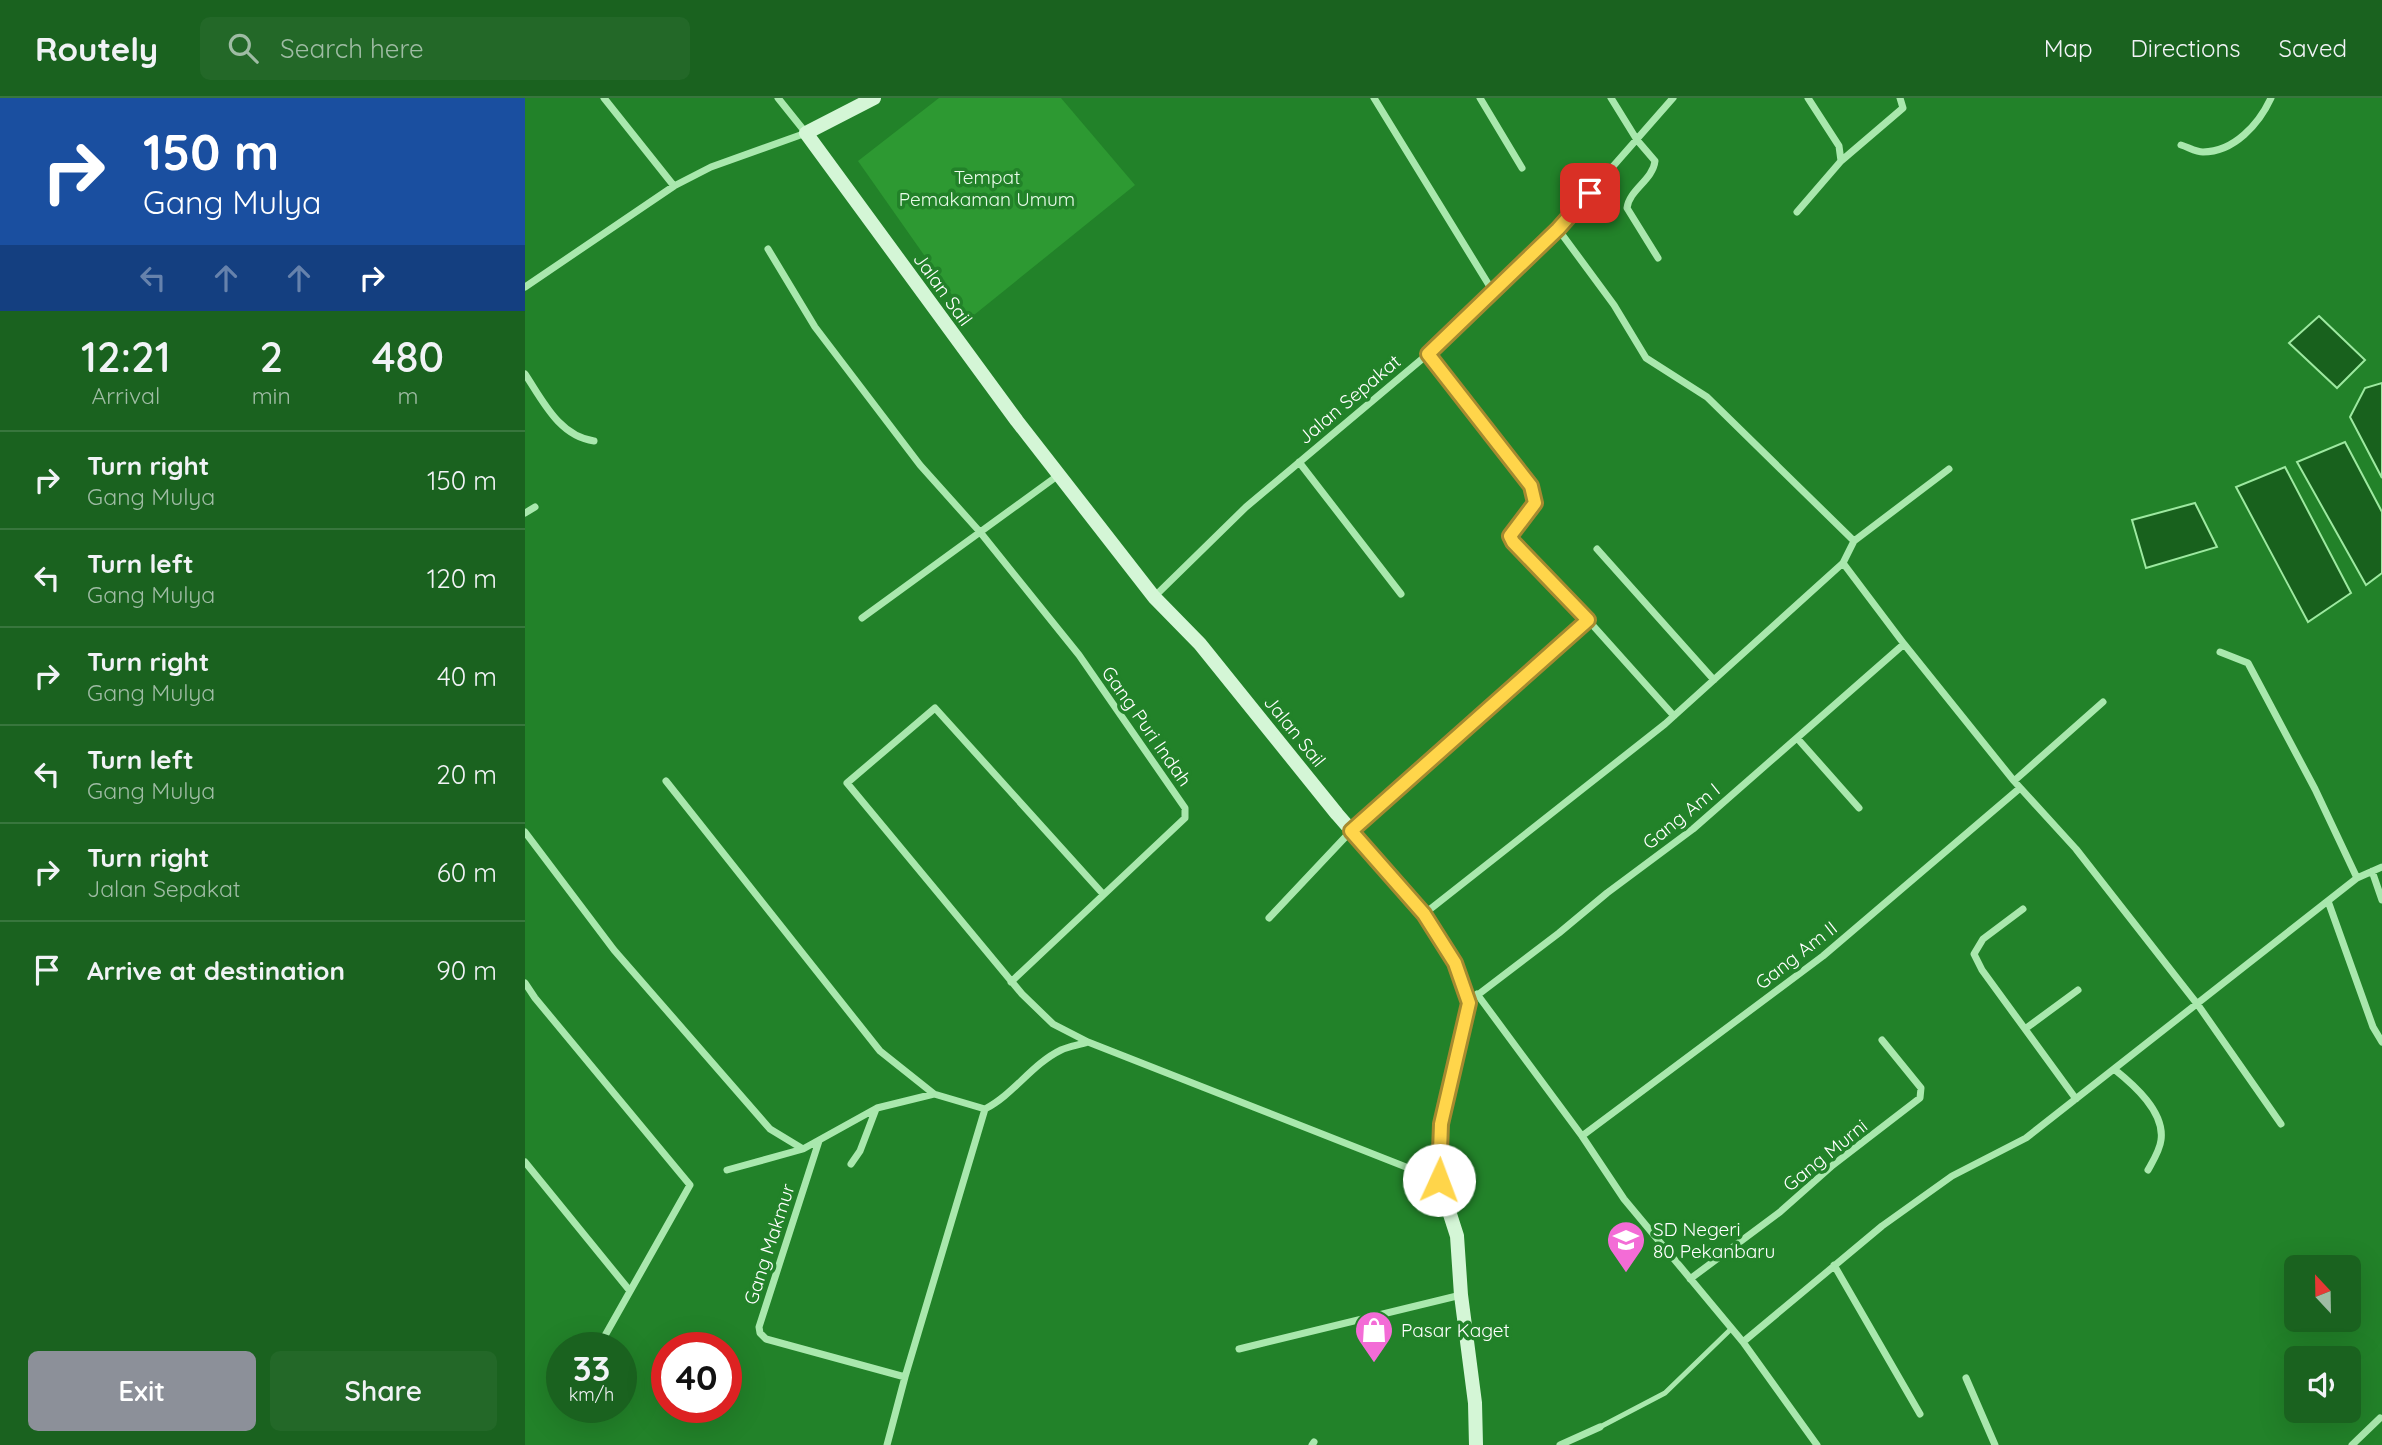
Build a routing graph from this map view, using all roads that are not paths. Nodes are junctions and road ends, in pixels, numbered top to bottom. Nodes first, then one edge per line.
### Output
1 (604, 98) edge
2 (778, 98) edge
3 (874, 98) edge
4 (1374, 98) edge
5 (1480, 98) edge
6 (1611, 98) edge
7 (1674, 98) edge
8 (1808, 98) edge
9 (1900, 98) edge
10 (2271, 98) edge
11 (806, 133) junction
12 (1637, 140) junction
13 (2181, 145) dead end
14 (1841, 161) junction
15 (1521, 168) dead end
16 (674, 186) junction
17 (1797, 212) dead end
18 (1558, 229) junction
19 (768, 249) dead end
20 (1658, 258) dead end
21 (525, 287) edge
22 (1492, 290) junction
23 (1428, 354) junction
24 (525, 374) edge
25 (594, 442) dead end
26 (1299, 462) junction
27 (1949, 469) dead end
28 (1060, 474) junction
29 (535, 507) dead end
30 (525, 513) edge
31 (980, 533) junction
32 (1854, 541) junction
33 (1597, 549) dead end
34 (1843, 563) junction
35 (1401, 594) dead end
36 (1154, 597) junction
37 (862, 618) dead end
38 (1588, 620) junction
39 (1904, 644) junction
40 (2220, 652) dead end
41 (1714, 680) junction
42 (2103, 702) dead end
43 (1674, 716) junction
44 (1797, 738) junction
45 (666, 781) dead end
46 (2014, 781) junction
47 (2020, 788) junction
48 (1859, 808) dead end
49 (1351, 831) junction
50 (525, 832) edge
51 (2382, 867) edge
52 (2372, 871) junction
53 (2357, 878) junction
54 (1103, 894) junction
55 (2382, 900) edge
56 (2328, 901) junction
57 (2023, 909) dead end
58 (1424, 914) junction
59 (1269, 918) dead end
60 (1011, 982) junction
61 (525, 983) edge
62 (2078, 990) dead end
63 (535, 998) junction
64 (1473, 998) junction
65 (525, 1004) edge
66 (2198, 1005) junction
67 (2025, 1029) junction
68 (1882, 1040) dead end
69 (1088, 1042) junction
70 (2382, 1042) edge
71 (2114, 1069) junction
72 (934, 1094) junction
73 (2076, 1099) junction
74 (877, 1108) junction
75 (985, 1109) junction
76 (2281, 1124) dead end
77 (1582, 1136) junction
78 (819, 1140) junction
79 (803, 1149) junction
80 (525, 1161) edge
81 (851, 1164) dead end
82 (727, 1170) dead end
83 (2148, 1170) dead end
84 (1439, 1180) junction
85 (1834, 1265) junction
86 (1690, 1279) junction
87 (630, 1291) junction
88 (1461, 1295) junction
89 (1731, 1329) junction
90 (607, 1332) edge
91 (1743, 1342) junction
92 (1239, 1349) dead end
93 (905, 1377) junction
94 (1966, 1378) dead end
95 (1920, 1414) dead end
96 (2380, 1418) dead end
97 (1600, 1427) joint
98 (887, 1445) edge
99 (1476, 1445) edge
100 (1560, 1445) edge
101 (1817, 1445) edge
102 (1995, 1445) edge
103 (2352, 1445) edge

1 - 16 street
2 - 11 street
3 - 11 street
4 - 22 street
5 - 15 street
6 - 12 street
7 - 12 street, Jalan Sepakat
8 - 14 street
9 - 14 street
10 - 13 street
11 - 16 street
11 - 28 street, Jalan Sail
12 - 18 street, Jalan Sepakat
12 - 20 street
14 - 17 street
16 - 21 street
18 - 22 street, Jalan Sepakat
18 - 32 street
19 - 31 street, Gang Puri Indah
22 - 23 street, Jalan Sepakat
23 - 26 street, Jalan Sepakat
23 - 38 street
24 - 25 street
26 - 35 street
26 - 36 street, Jalan Sepakat
27 - 32 street
28 - 31 street
28 - 36 street, Jalan Sail
29 - 30 street
31 - 37 street
31 - 54 street, Gang Puri Indah
32 - 34 street
33 - 41 street
34 - 39 street
34 - 41 street
36 - 49 street, Jalan Sail
38 - 43 street
38 - 49 street
39 - 44 street, Gang Am I
39 - 46 street
40 - 53 street
41 - 43 street
42 - 46 street
43 - 58 street
44 - 48 street
44 - 64 street, Gang Am I
45 - 72 street
46 - 47 street
47 - 66 street
47 - 77 street, Gang Am II
49 - 58 street, Jalan Sail
49 - 59 street
50 - 79 street
51 - 52 street
52 - 53 street
52 - 55 street
53 - 56 street
54 - 60 street, Gang Puri Indah
54 - 60 street
56 - 66 street
56 - 70 street
57 - 67 street
58 - 64 street, Jalan Sail
60 - 69 street
61 - 63 street
62 - 67 street
63 - 65 street
63 - 87 street
64 - 77 street
64 - 84 street
66 - 71 street
66 - 76 street
67 - 73 street
68 - 86 street, Gang Murni
69 - 75 street
69 - 84 street
71 - 73 street
71 - 83 street
72 - 74 street
72 - 75 street
73 - 85 street
74 - 78 street
74 - 81 street
75 - 93 street
77 - 86 street
78 - 79 street
78 - 93 street, Gang Makmur
79 - 82 street
80 - 87 street
84 - 88 street
85 - 91 street
85 - 95 street
86 - 89 street
87 - 90 street
88 - 92 street
88 - 99 street
89 - 91 street
89 - 97 lane
91 - 101 street
93 - 98 street
94 - 102 street
96 - 103 street
97 - 100 street

